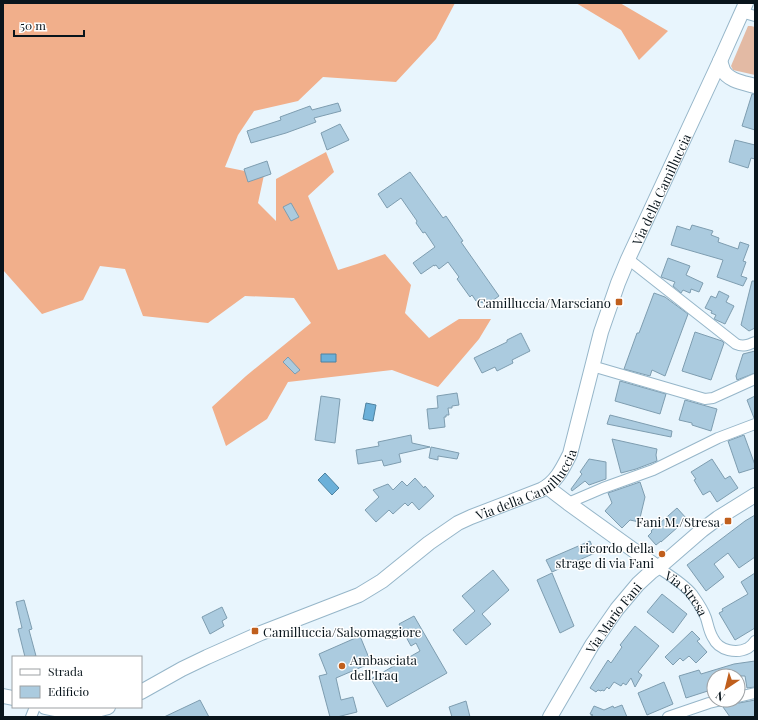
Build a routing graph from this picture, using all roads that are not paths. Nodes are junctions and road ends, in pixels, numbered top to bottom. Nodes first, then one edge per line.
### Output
1 (747, 11) edge
2 (720, 61) junction
3 (733, 79) junction
4 (755, 86) edge
5 (705, 93) junction
6 (628, 259) junction
7 (755, 342) edge
8 (592, 366) junction
9 (755, 380) edge
10 (755, 424) edge
11 (547, 487) junction
12 (755, 495) edge
13 (568, 503) junction
14 (657, 567) junction
15 (755, 641) edge
16 (142, 691) edge
17 (706, 704) edge
18 (51, 708) edge
19 (104, 708) edge
20 (550, 717) edge
21 (668, 717) edge

1 - 2 main road, Via della Camilluccia
2 - 3 main road
2 - 5 main road, Via della Camilluccia
3 - 4 main road
3 - 5 main road, Via della Camilluccia
5 - 6 main road, Via della Camilluccia
6 - 7 street
6 - 8 main road, Via della Camilluccia
8 - 9 street
8 - 11 main road, Via della Camilluccia
10 - 13 street
11 - 13 main road, Via Stresa
11 - 16 main road, Via della Camilluccia
12 - 14 main road, Via Mario Fani
13 - 14 main road, Via Stresa
14 - 15 street, Via Stresa
14 - 20 main road, Via Mario Fani
17 - 21 street
18 - 19 main road

